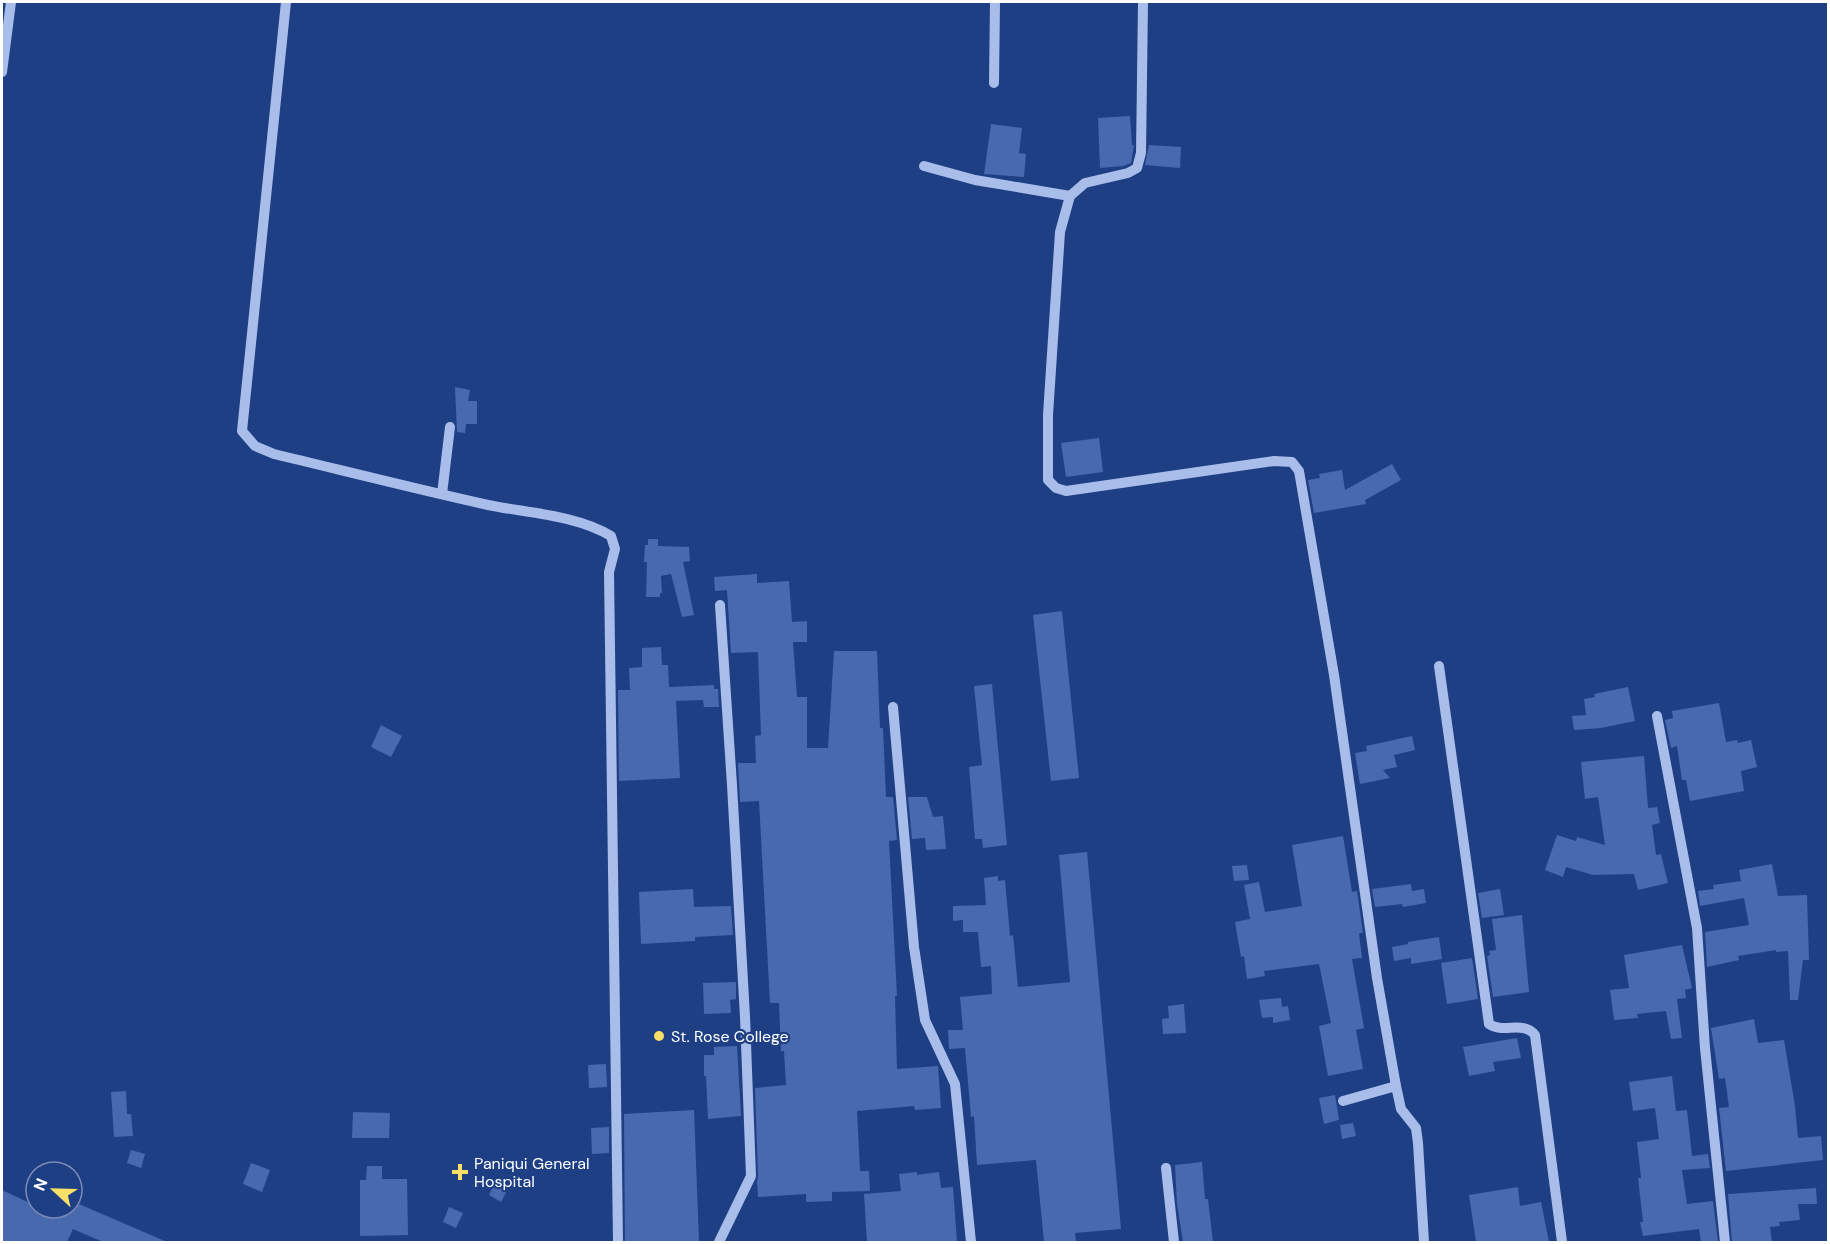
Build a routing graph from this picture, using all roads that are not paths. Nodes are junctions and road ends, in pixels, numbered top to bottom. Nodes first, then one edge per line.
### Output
1 (10, 2) edge
2 (286, 2) edge
3 (996, 2) edge
4 (1143, 2) edge
5 (2, 68) edge
6 (994, 83) dead end
7 (924, 165) dead end
8 (1070, 196) junction
9 (450, 427) dead end
10 (442, 494) junction
11 (720, 605) dead end
12 (1439, 666) dead end
13 (892, 707) dead end
14 (1657, 716) dead end
15 (1396, 1086) junction
16 (1343, 1101) dead end
17 (1166, 1168) dead end
18 (618, 1242) edge
19 (719, 1242) edge
20 (971, 1242) edge
21 (1174, 1242) edge
22 (1424, 1242) edge
23 (1562, 1242) edge
24 (1725, 1242) edge

1 - 5 street
2 - 10 street
3 - 6 street
4 - 8 street
7 - 8 street
8 - 15 street
9 - 10 street
10 - 18 street
11 - 19 street
12 - 23 street
13 - 20 street
14 - 24 street
15 - 16 street
15 - 22 street
17 - 21 street

